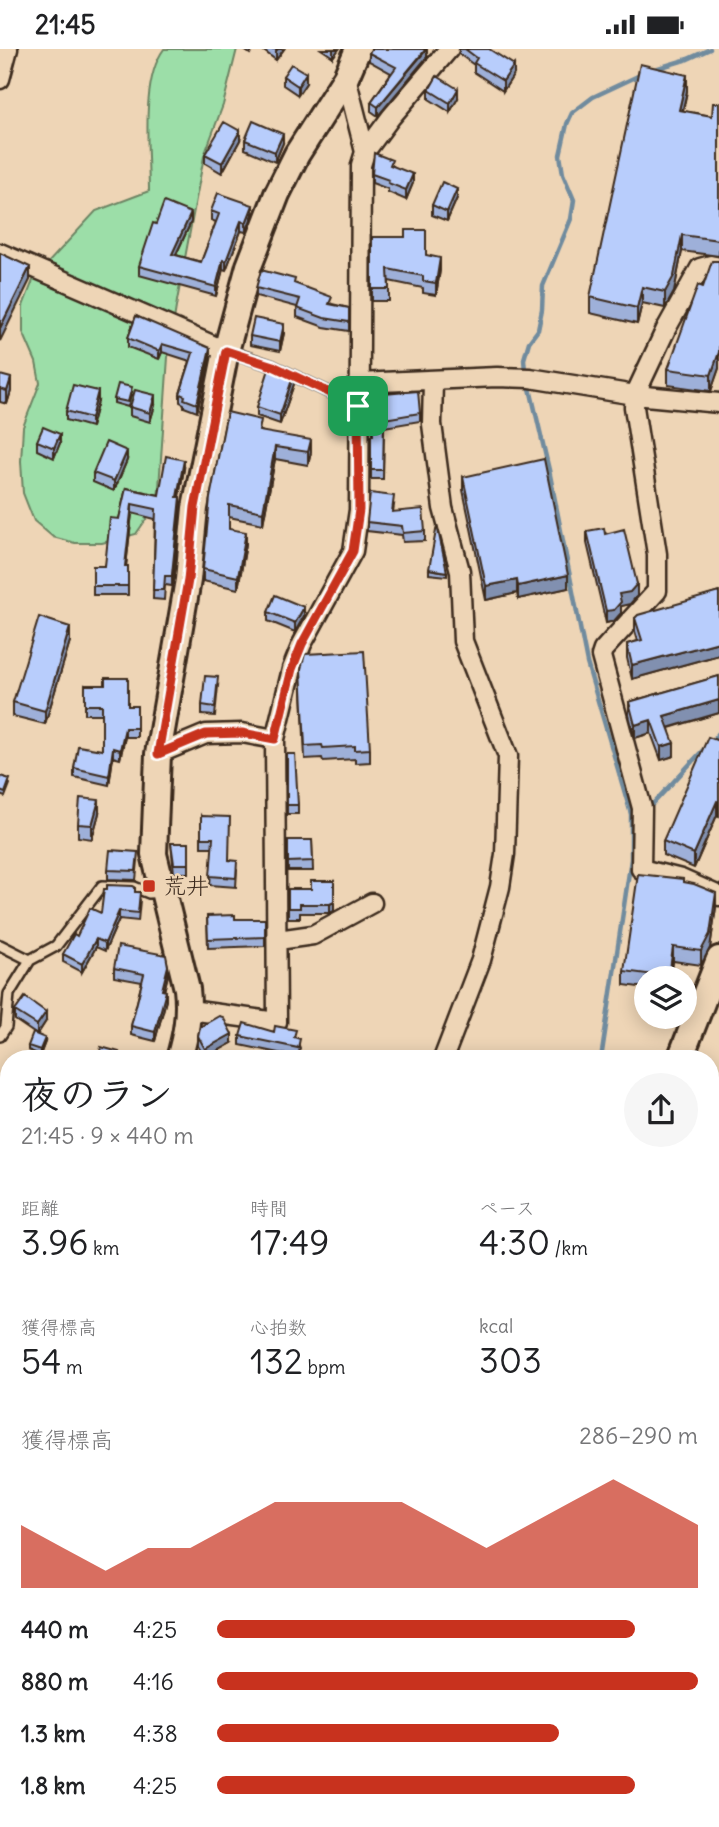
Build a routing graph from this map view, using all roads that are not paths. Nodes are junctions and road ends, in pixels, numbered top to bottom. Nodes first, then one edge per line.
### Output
1 (8, 49) edge
2 (358, 49) edge
3 (442, 51) edge
4 (346, 77) junction
5 (0, 79) edge
6 (365, 152) junction
7 (0, 253) edge
8 (719, 267) edge
9 (226, 351) junction
10 (433, 381) junction
11 (358, 383) junction
12 (635, 395) junction
13 (719, 403) edge
14 (358, 406) junction
15 (275, 739) junction
16 (158, 754) junction
17 (164, 891) junction
18 (719, 896) edge
19 (372, 903) dead end
20 (278, 940) junction
21 (0, 945) edge
22 (719, 959) edge
23 (30, 960) junction
24 (190, 1010) junction
25 (0, 1036) edge
26 (182, 1050) edge
27 (446, 1050) edge
28 (684, 1050) edge

1 - 5 street
2 - 4 street
3 - 6 street
4 - 6 street
4 - 9 street
6 - 11 street
7 - 9 street
8 - 12 street
9 - 14 lane
9 - 16 street
10 - 11 street
10 - 12 street
10 - 27 street
11 - 14 street
12 - 13 street
12 - 18 street
14 - 15 street
15 - 16 street
15 - 20 street
16 - 17 street
17 - 23 lane
17 - 24 street
19 - 20 street
20 - 24 street
21 - 23 lane
22 - 28 street
23 - 25 lane
24 - 26 street

